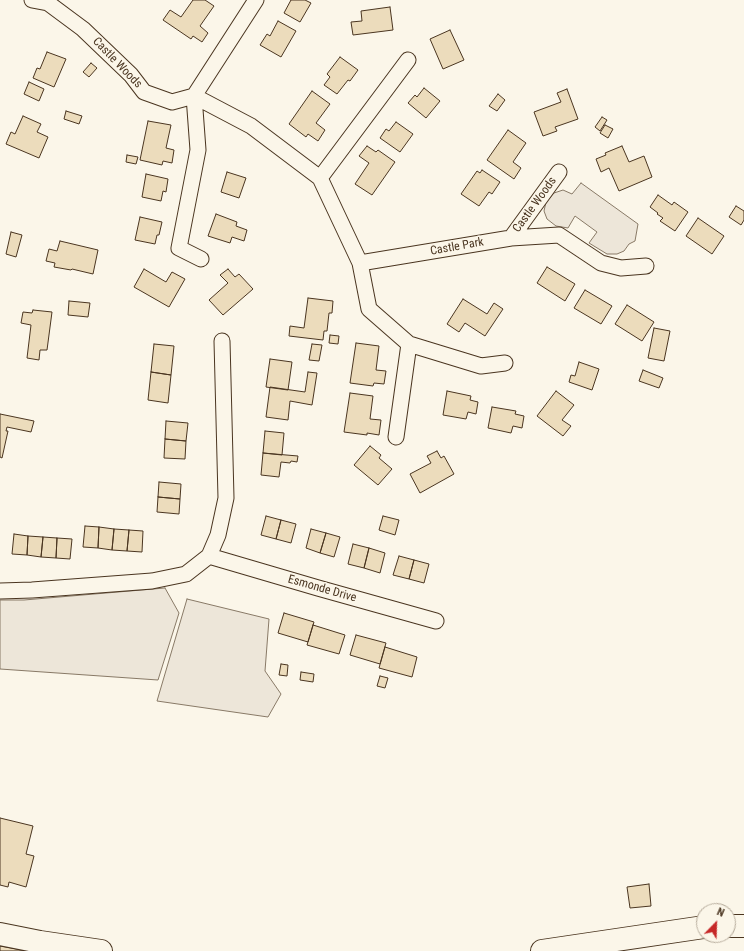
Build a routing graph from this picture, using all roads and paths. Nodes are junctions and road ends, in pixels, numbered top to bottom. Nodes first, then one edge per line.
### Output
1 (32, 0) edge
2 (256, 0) edge
3 (48, 2) edge
4 (408, 60) dead end
5 (194, 96) junction
6 (559, 172) dead end
7 (320, 178) junction
8 (511, 238) junction
9 (201, 259) dead end
10 (360, 263) junction
11 (646, 266) dead end
12 (222, 341) dead end
13 (409, 344) junction
14 (504, 363) dead end
15 (396, 437) dead end
16 (209, 556) junction
17 (0, 591) edge
18 (436, 621) dead end
19 (696, 927) edge
20 (0, 934) edge
21 (100, 951) edge
22 (542, 951) edge

1 - 3 street, Castle Woods
2 - 5 street
3 - 5 street, Castle Woods
4 - 7 street
5 - 7 street
5 - 9 street
6 - 8 street, Castle Woods
7 - 10 street
8 - 10 street, Castle Park
8 - 11 street, Castle Park
10 - 13 street
12 - 16 street
13 - 14 street
13 - 15 street
16 - 17 street
16 - 18 street, Esmonde Drive
19 - 22 street
20 - 21 street

